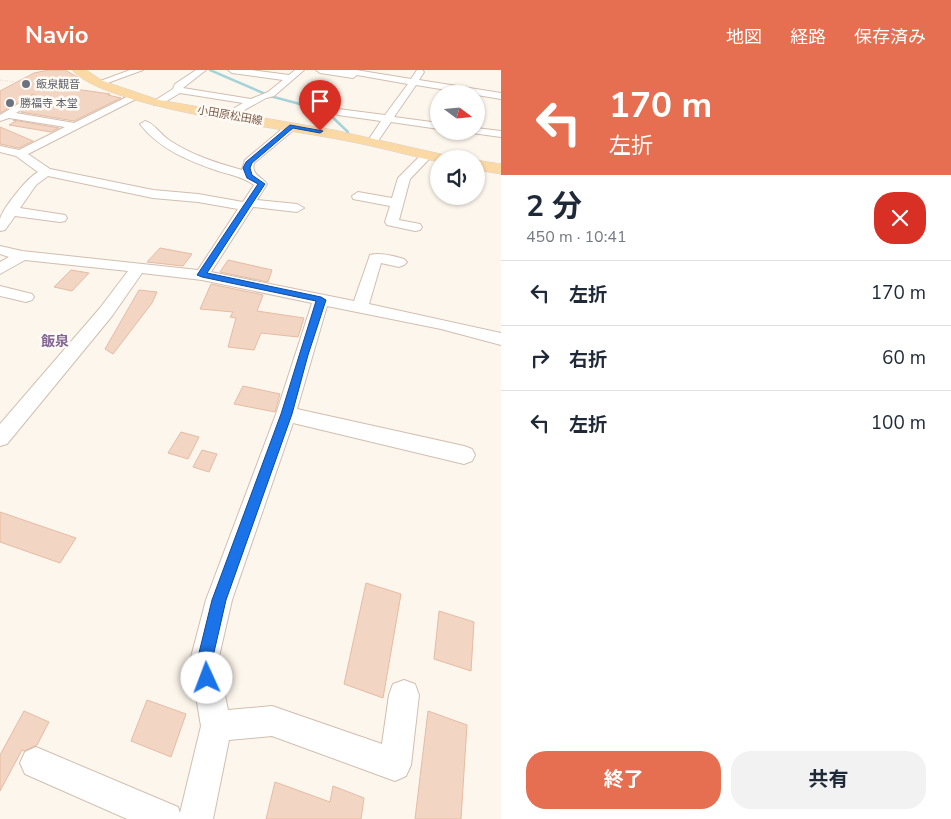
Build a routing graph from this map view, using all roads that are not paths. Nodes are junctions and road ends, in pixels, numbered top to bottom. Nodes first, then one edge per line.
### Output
1 (139, 70) edge
2 (202, 70) edge
3 (232, 70) edge
4 (300, 70) edge
5 (320, 70) edge
6 (340, 70) edge
7 (421, 70) edge
8 (81, 72) edge
9 (382, 73) edge
10 (100, 77) edge
11 (291, 78) junction
12 (244, 82) dead end
13 (412, 83) junction
14 (280, 86) junction
15 (430, 88) edge
16 (178, 90) junction
17 (135, 96) junction
18 (485, 96) edge
19 (501, 98) edge
20 (32, 99) dead end
21 (252, 102) junction
22 (157, 103) junction
23 (338, 112) dead end
24 (230, 116) junction
25 (2, 118) edge
26 (386, 119) junction
27 (430, 123) edge
28 (146, 124) dead end
29 (76, 126) junction
30 (292, 126) junction
31 (66, 131) junction
32 (485, 132) edge
33 (501, 134) edge
34 (372, 142) junction
35 (0, 149) edge
36 (20, 154) junction
37 (427, 155) junction
38 (430, 156) edge
39 (485, 166) edge
40 (501, 169) edge
41 (46, 172) junction
42 (249, 176) junction
43 (358, 196) dead end
44 (397, 203) junction
45 (248, 205) junction
46 (297, 208) dead end
47 (11, 211) junction
48 (60, 218) dead end
49 (0, 227) edge
50 (415, 227) dead end
51 (0, 250) edge
52 (22, 255) junction
53 (400, 262) dead end
54 (138, 268) junction
55 (0, 269) edge
56 (202, 275) junction
57 (0, 291) edge
58 (26, 296) dead end
59 (321, 300) junction
60 (360, 307) junction
61 (501, 339) edge
62 (286, 414) junction
63 (0, 438) edge
64 (464, 455) dead end
65 (404, 695) dead end
66 (216, 726) junction
67 (36, 763) dead end
68 (166, 819) edge
69 (196, 819) edge

1 - 10 street
2 - 16 street
3 - 11 street
4 - 11 street
5 - 13 street
6 - 9 street
7 - 13 street
8 - 10 main road, 小田原松田線
9 - 13 street
10 - 17 main road, 小田原松田線
11 - 14 street
12 - 14 street
13 - 15 street
13 - 19 street
13 - 26 street
14 - 21 street
16 - 21 street
16 - 22 street
17 - 22 main road, 小田原松田線
17 - 29 street
18 - 19 street
20 - 25 street
21 - 24 street
22 - 24 main road, 小田原松田線
23 - 26 street
24 - 30 main road, 小田原松田線
25 - 29 lane
25 - 31 street
26 - 27 street
26 - 34 street
28 - 42 street
29 - 31 street
30 - 34 main road, 小田原松田線
30 - 42 street
31 - 36 street
32 - 33 street
34 - 37 main road, 小田原松田線
35 - 36 street
36 - 41 street
37 - 38 main road, 小田原松田線
37 - 44 street
39 - 40 main road
41 - 45 street
41 - 47 street
42 - 45 street
43 - 44 street
44 - 50 street
45 - 46 street
45 - 56 street
47 - 48 street
47 - 49 street
51 - 52 street
52 - 54 street
52 - 55 street
53 - 60 street
54 - 56 street
54 - 63 street
56 - 59 street
57 - 58 street
59 - 60 street
59 - 62 street
60 - 61 street
62 - 64 street
62 - 66 street
65 - 66 street
66 - 69 street
67 - 68 street

